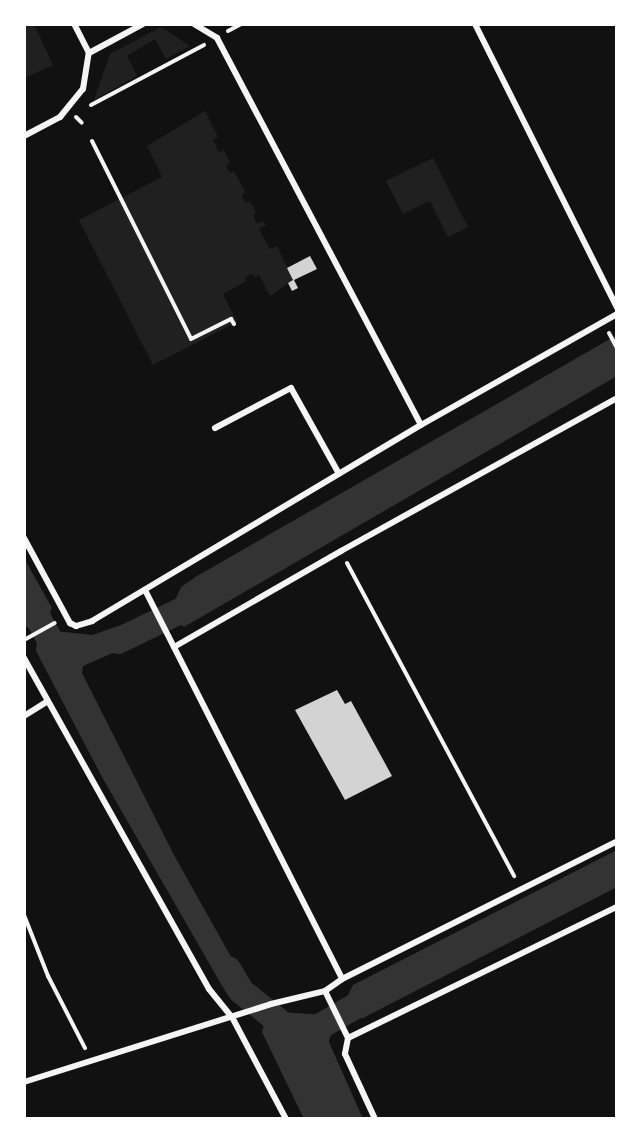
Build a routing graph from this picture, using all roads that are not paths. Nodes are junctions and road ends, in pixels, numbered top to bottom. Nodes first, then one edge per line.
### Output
1 (74, 24) edge
2 (143, 24) edge
3 (194, 24) edge
4 (475, 24) edge
5 (89, 53) junction
6 (24, 136) edge
7 (617, 307) edge
8 (617, 314) edge
9 (617, 398) edge
10 (421, 424) junction
11 (215, 428) dead end
12 (339, 474) junction
13 (24, 538) edge
14 (146, 590) junction
15 (174, 647) junction
16 (24, 658) edge
17 (48, 701) junction
18 (24, 716) edge
19 (617, 841) edge
20 (617, 907) edge
21 (342, 979) junction
22 (325, 990) junction
23 (232, 1017) junction
24 (348, 1038) junction
25 (24, 1082) edge
26 (286, 1119) edge
27 (375, 1119) edge

1 - 5 street
2 - 5 street
3 - 10 street
4 - 7 street
5 - 6 street
8 - 10 street
9 - 15 street
10 - 12 street
11 - 12 street
12 - 14 street
13 - 14 street
14 - 15 street
15 - 21 street
16 - 17 street
17 - 18 street
17 - 23 street
19 - 21 street
20 - 24 street
21 - 22 street
22 - 23 street
22 - 24 street
23 - 25 street
23 - 26 street
24 - 27 street

